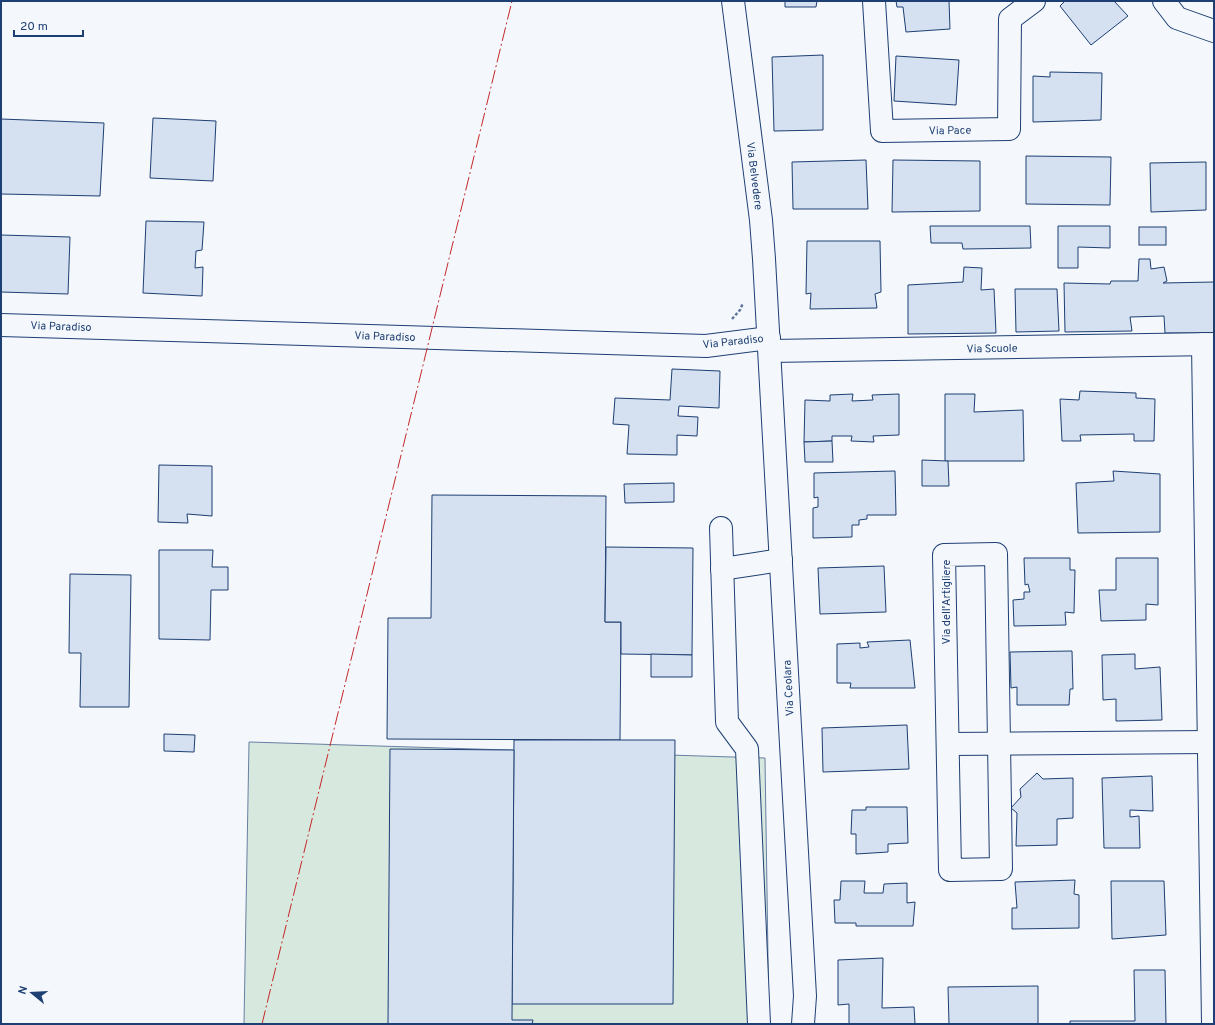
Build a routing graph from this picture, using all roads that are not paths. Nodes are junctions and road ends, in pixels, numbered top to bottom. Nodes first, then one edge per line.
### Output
1 (733, 1) edge
2 (874, 1) edge
3 (1034, 1) edge
4 (1164, 1) edge
5 (1214, 31) edge
6 (1, 325) edge
7 (769, 344) junction
8 (1209, 344) edge
9 (721, 528) dead end
10 (781, 560) junction
11 (722, 569) junction
12 (1211, 619) edge
13 (1209, 742) junction
14 (948, 744) junction
15 (999, 744) junction
16 (759, 1024) edge
17 (803, 1024) edge
18 (1212, 1024) edge

1 - 7 street, Via Belvedere
2 - 3 street, Via Pace
4 - 5 street
6 - 7 street, Via Paradiso
7 - 8 street, Via Scuole
7 - 10 street, Via Ceolara
8 - 12 street
9 - 11 street
10 - 11 street
10 - 17 street, Via Ceolara
11 - 16 street
12 - 13 street
13 - 15 street
13 - 18 street
14 - 15 street
14 - 15 street, Via dell'Artigliere
14 - 15 street, Via dell'Artigliere

